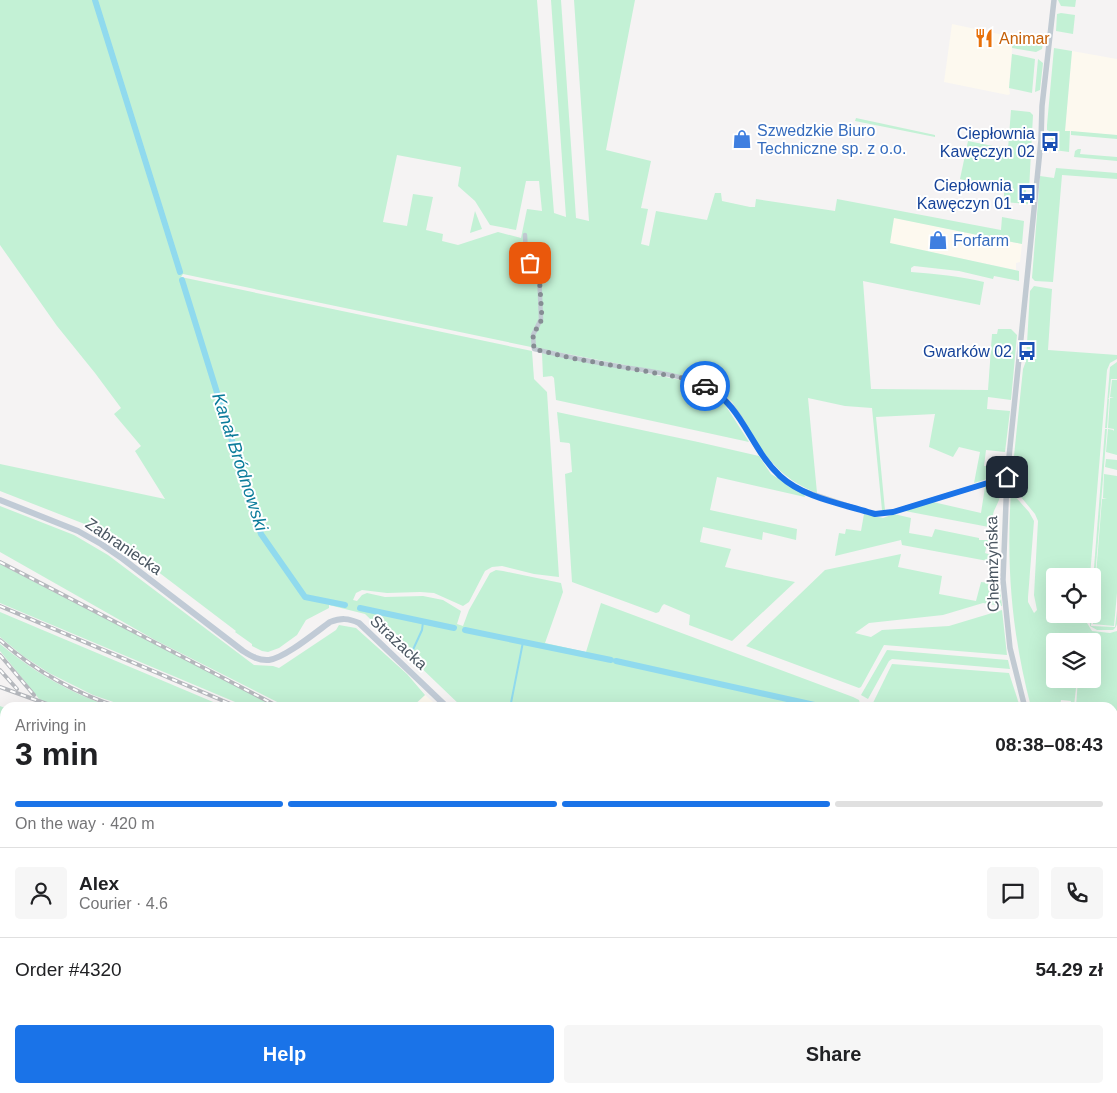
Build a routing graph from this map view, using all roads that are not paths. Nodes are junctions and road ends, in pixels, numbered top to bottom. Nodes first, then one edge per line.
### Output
1 (1054, 0) edge
2 (525, 235) dead end
3 (1007, 477) junction
4 (0, 500) edge
5 (198, 616) joint
6 (442, 702) edge
7 (1023, 702) edge

1 - 3 street, Chełmżyńska
2 - 3 street
3 - 7 street, Chełmżyńska
4 - 5 main road, Zabraniecka
5 - 6 main road, Strażacka

